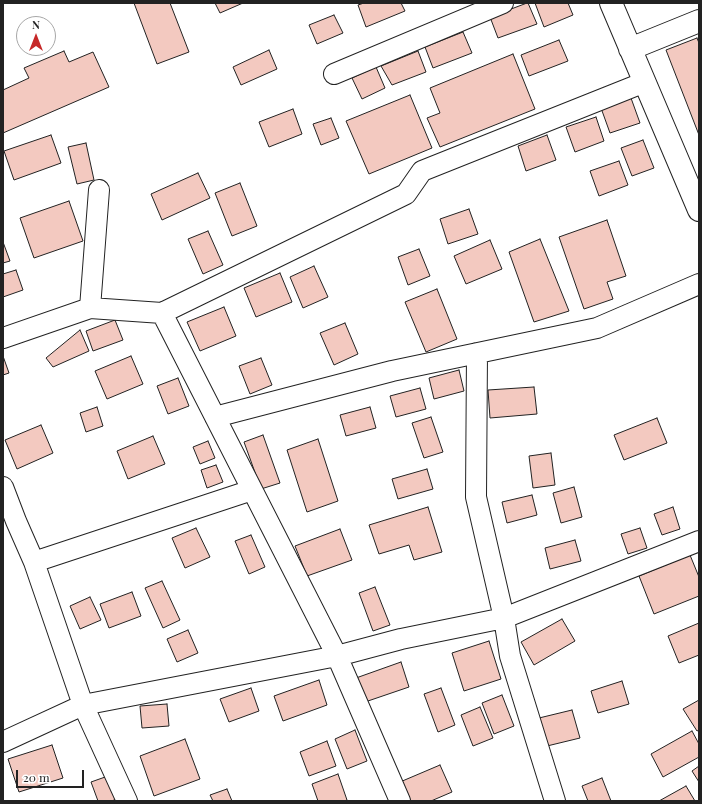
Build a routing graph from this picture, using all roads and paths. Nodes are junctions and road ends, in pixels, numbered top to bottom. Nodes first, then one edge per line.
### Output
1 (503, 3) edge
2 (611, 3) edge
3 (699, 21) edge
4 (630, 48) junction
5 (334, 74) dead end
6 (645, 82) junction
7 (99, 190) dead end
8 (699, 210) edge
9 (699, 284) edge
10 (90, 308) junction
11 (162, 313) junction
12 (3, 338) edge
13 (477, 353) junction
14 (215, 417) junction
15 (3, 487) edge
16 (252, 490) junction
17 (699, 541) edge
18 (34, 562) junction
19 (504, 618) junction
20 (337, 656) junction
21 (83, 705) junction
22 (3, 742) edge
23 (127, 801) edge
24 (400, 801) edge
25 (556, 801) edge

1 - 5 street
2 - 4 street
3 - 4 street
4 - 6 street
6 - 8 street
6 - 11 street
7 - 10 street
9 - 13 street
10 - 11 street
10 - 12 street
11 - 14 street
13 - 14 street
13 - 19 street
14 - 16 street
15 - 18 street
16 - 18 street
16 - 20 street
17 - 19 street
18 - 21 street
19 - 20 street
19 - 25 street
20 - 21 street
20 - 24 street
21 - 22 street
21 - 23 street

